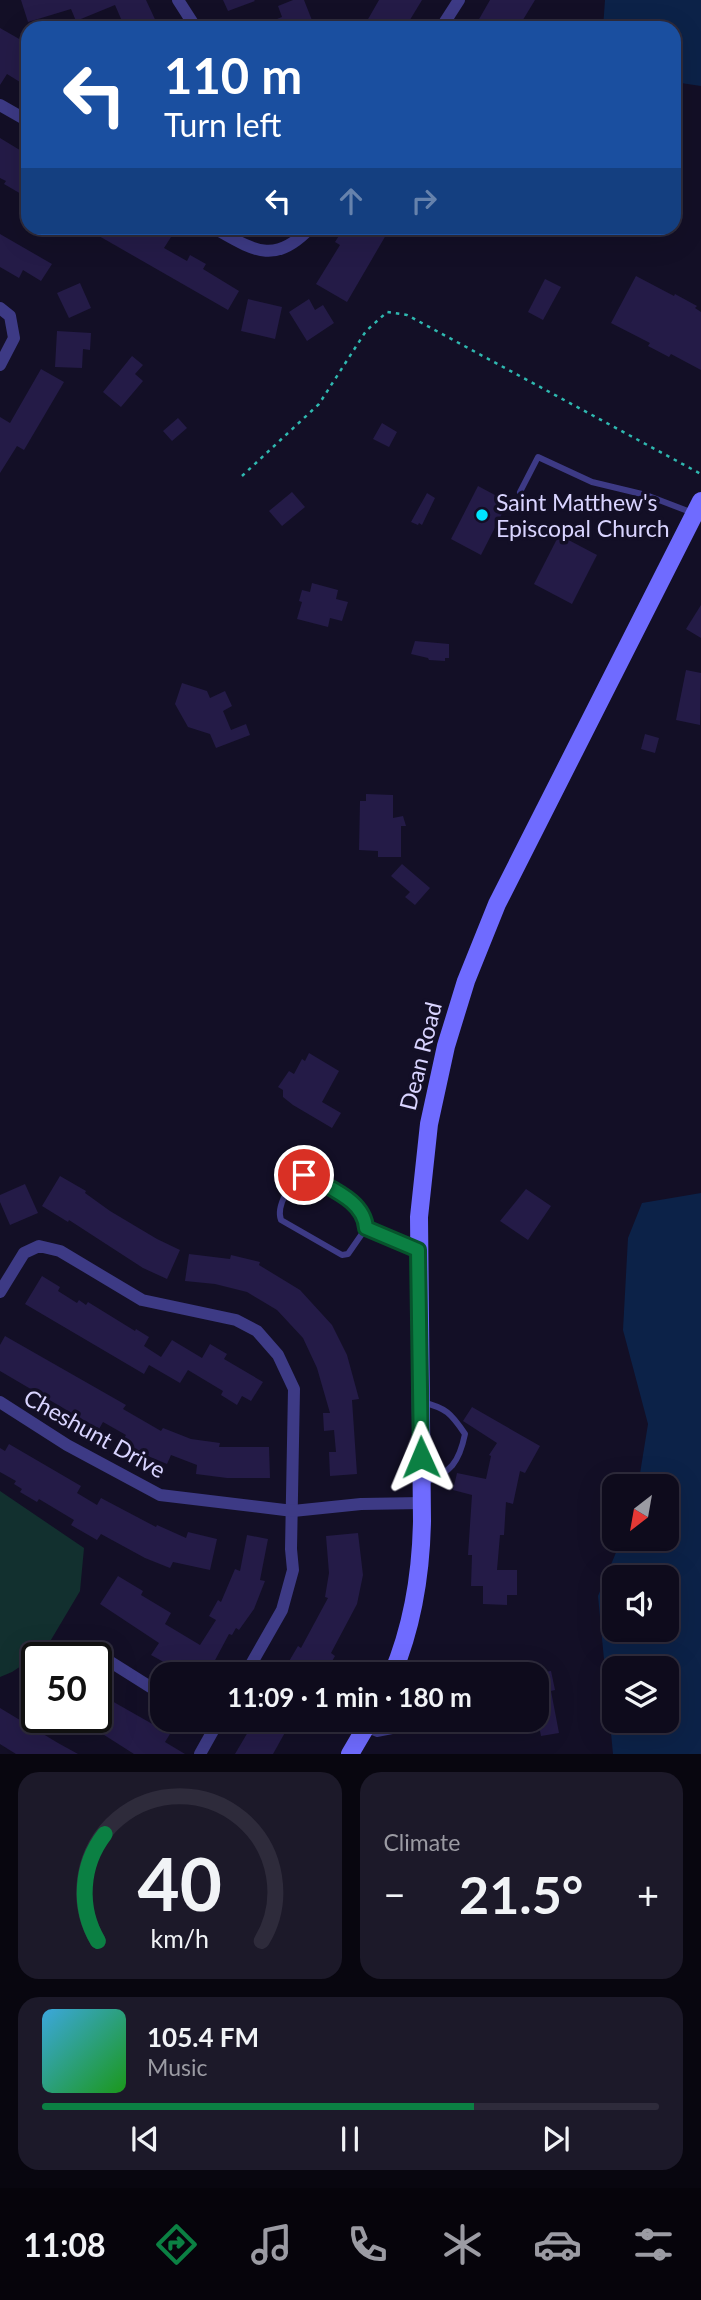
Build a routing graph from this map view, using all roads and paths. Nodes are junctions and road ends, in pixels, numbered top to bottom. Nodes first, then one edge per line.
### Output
1 (178, 0) edge
2 (459, 0) edge
3 (192, 21) edge
4 (446, 21) edge
5 (0, 105) edge
6 (21, 117) edge
7 (226, 235) edge
8 (303, 235) edge
9 (0, 308) edge
10 (0, 365) edge
11 (701, 474) edge
12 (242, 476) dead end
13 (520, 492) dead end
14 (698, 507) edge
15 (366, 1228) junction
16 (418, 1250) junction
17 (0, 1292) edge
18 (0, 1402) edge
19 (420, 1402) junction
20 (422, 1484) junction
21 (422, 1503) junction
22 (293, 1511) junction
23 (252, 1662) edge
24 (397, 1662) edge
25 (112, 1663) edge
26 (150, 1687) edge
27 (209, 1732) edge
28 (363, 1732) edge
29 (200, 1754) edge
30 (350, 1754) edge

1 - 3 street
2 - 4 street
5 - 6 street
7 - 8 street
9 - 10 street
11 - 12 path
13 - 14 lane
14 - 16 main road, Dean Road
15 - 15 lane
15 - 16 lane
16 - 19 main road, Dean Road
17 - 22 street
18 - 22 street, Cheshunt Drive
19 - 20 main road, Dean Road
19 - 20 lane
20 - 21 main road, Dean Road
21 - 22 street, Cheshunt Drive
21 - 24 main road, Dean Road
22 - 23 street
25 - 26 street
27 - 29 street
28 - 30 main road

